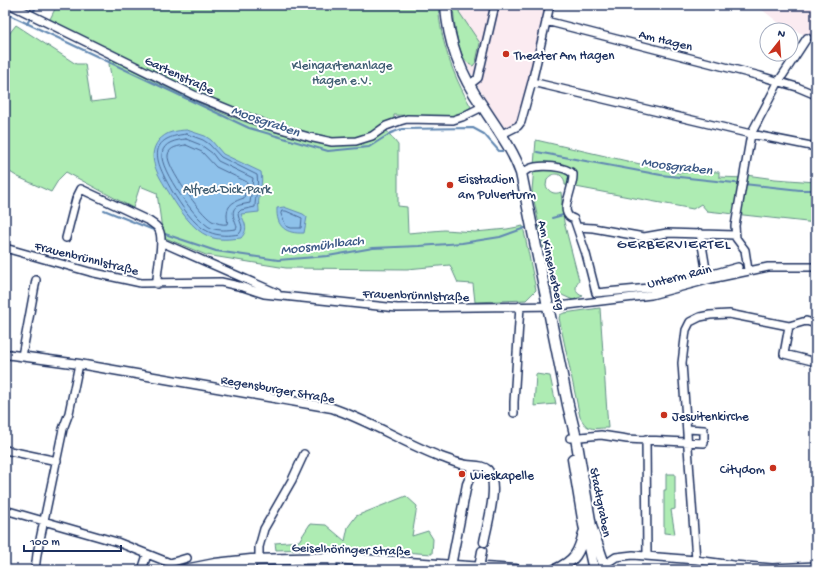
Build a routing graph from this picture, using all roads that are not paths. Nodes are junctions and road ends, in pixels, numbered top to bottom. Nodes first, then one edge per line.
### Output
1 (11, 5) edge
2 (446, 5) edge
3 (495, 5) edge
4 (550, 5) edge
5 (546, 21) junction
6 (808, 38) dead end
7 (532, 82) junction
8 (779, 82) junction
9 (469, 85) junction
10 (816, 95) edge
11 (482, 107) junction
12 (502, 134) junction
13 (751, 134) junction
14 (816, 147) edge
15 (520, 173) junction
16 (577, 227) junction
17 (700, 233) junction
18 (735, 235) junction
19 (66, 238) dead end
20 (161, 242) junction
21 (5, 248) edge
22 (738, 267) dead end
23 (816, 267) edge
24 (748, 270) junction
25 (707, 275) junction
26 (36, 280) dead end
27 (157, 284) junction
28 (650, 292) junction
29 (283, 295) junction
30 (520, 306) junction
31 (548, 306) junction
32 (816, 324) edge
33 (789, 326) junction
34 (5, 354) edge
35 (22, 356) junction
36 (816, 362) edge
37 (79, 364) junction
38 (514, 413) dead end
39 (687, 429) junction
40 (573, 438) junction
41 (646, 439) junction
42 (688, 442) junction
43 (5, 450) edge
44 (304, 454) dead end
45 (57, 461) junction
46 (471, 466) junction
47 (5, 510) edge
48 (44, 521) junction
49 (585, 531) junction
50 (484, 542) dead end
51 (482, 551) dead end
52 (147, 555) junction
53 (646, 556) junction
54 (187, 558) dead end
55 (333, 558) junction
56 (696, 560) junction
57 (254, 563) edge
58 (451, 566) junction
59 (816, 566) edge
60 (605, 567) edge
61 (479, 568) junction
62 (733, 568) edge
63 (35, 570) edge
64 (142, 570) edge
65 (185, 570) edge
66 (333, 570) edge
67 (515, 570) edge
68 (555, 570) edge
69 (593, 570) edge

1 - 11 street, Gartenstraße
2 - 9 main road, Am Kinseherberg
3 - 9 street
4 - 5 street
5 - 7 street
5 - 8 street, Am Hagen
6 - 8 street
7 - 12 street
7 - 13 street
8 - 10 street, Am Hagen
8 - 13 street
9 - 11 main road, Am Kinseherberg
11 - 12 main road, Am Kinseherberg
12 - 15 main road, Am Kinseherberg
13 - 14 street
13 - 18 street
15 - 16 street
15 - 31 main road, Am Kinseherberg
16 - 17 street
16 - 28 street
17 - 18 street
17 - 25 street
18 - 24 street
19 - 20 street
20 - 27 street
20 - 29 street, Frauenbrünnlstraße
21 - 27 street, Frauenbrünnlstraße
22 - 25 street
23 - 24 street, Unterm Rain
24 - 28 street, Unterm Rain
25 - 28 street
26 - 35 street
27 - 29 street, Frauenbrünnlstraße
28 - 31 street, Unterm Rain
29 - 30 street, Frauenbrünnlstraße
30 - 31 street, Frauenbrünnlstraße
30 - 38 street
31 - 40 main road, Am Kinseherberg
32 - 33 street
33 - 36 street
33 - 39 street
34 - 35 street, Regensburger Straße
35 - 37 street, Regensburger Straße
37 - 45 street
37 - 46 street, Regensburger Straße
39 - 42 street
39 - 42 street
40 - 41 street
40 - 49 main road, Stadtgraben
40 - 60 main road, Stadtgraben
41 - 42 street
41 - 53 street
42 - 56 street
43 - 45 street
44 - 57 street
45 - 48 street
46 - 50 street, Regensburger Straße
46 - 58 street
47 - 48 street
48 - 52 street
48 - 63 street
49 - 68 main road
49 - 69 main road, Stadtgraben
51 - 61 street
52 - 54 street
52 - 64 street
53 - 56 street
53 - 60 street
55 - 57 main road, Geiselhöringer Straße
55 - 58 main road, Geiselhöringer Straße
55 - 66 street
56 - 62 street
57 - 65 main road, Geiselhöringer Straße
58 - 61 main road, Geiselhöringer Straße
59 - 62 street
60 - 69 main road
61 - 67 main road, Geiselhöringer Straße

